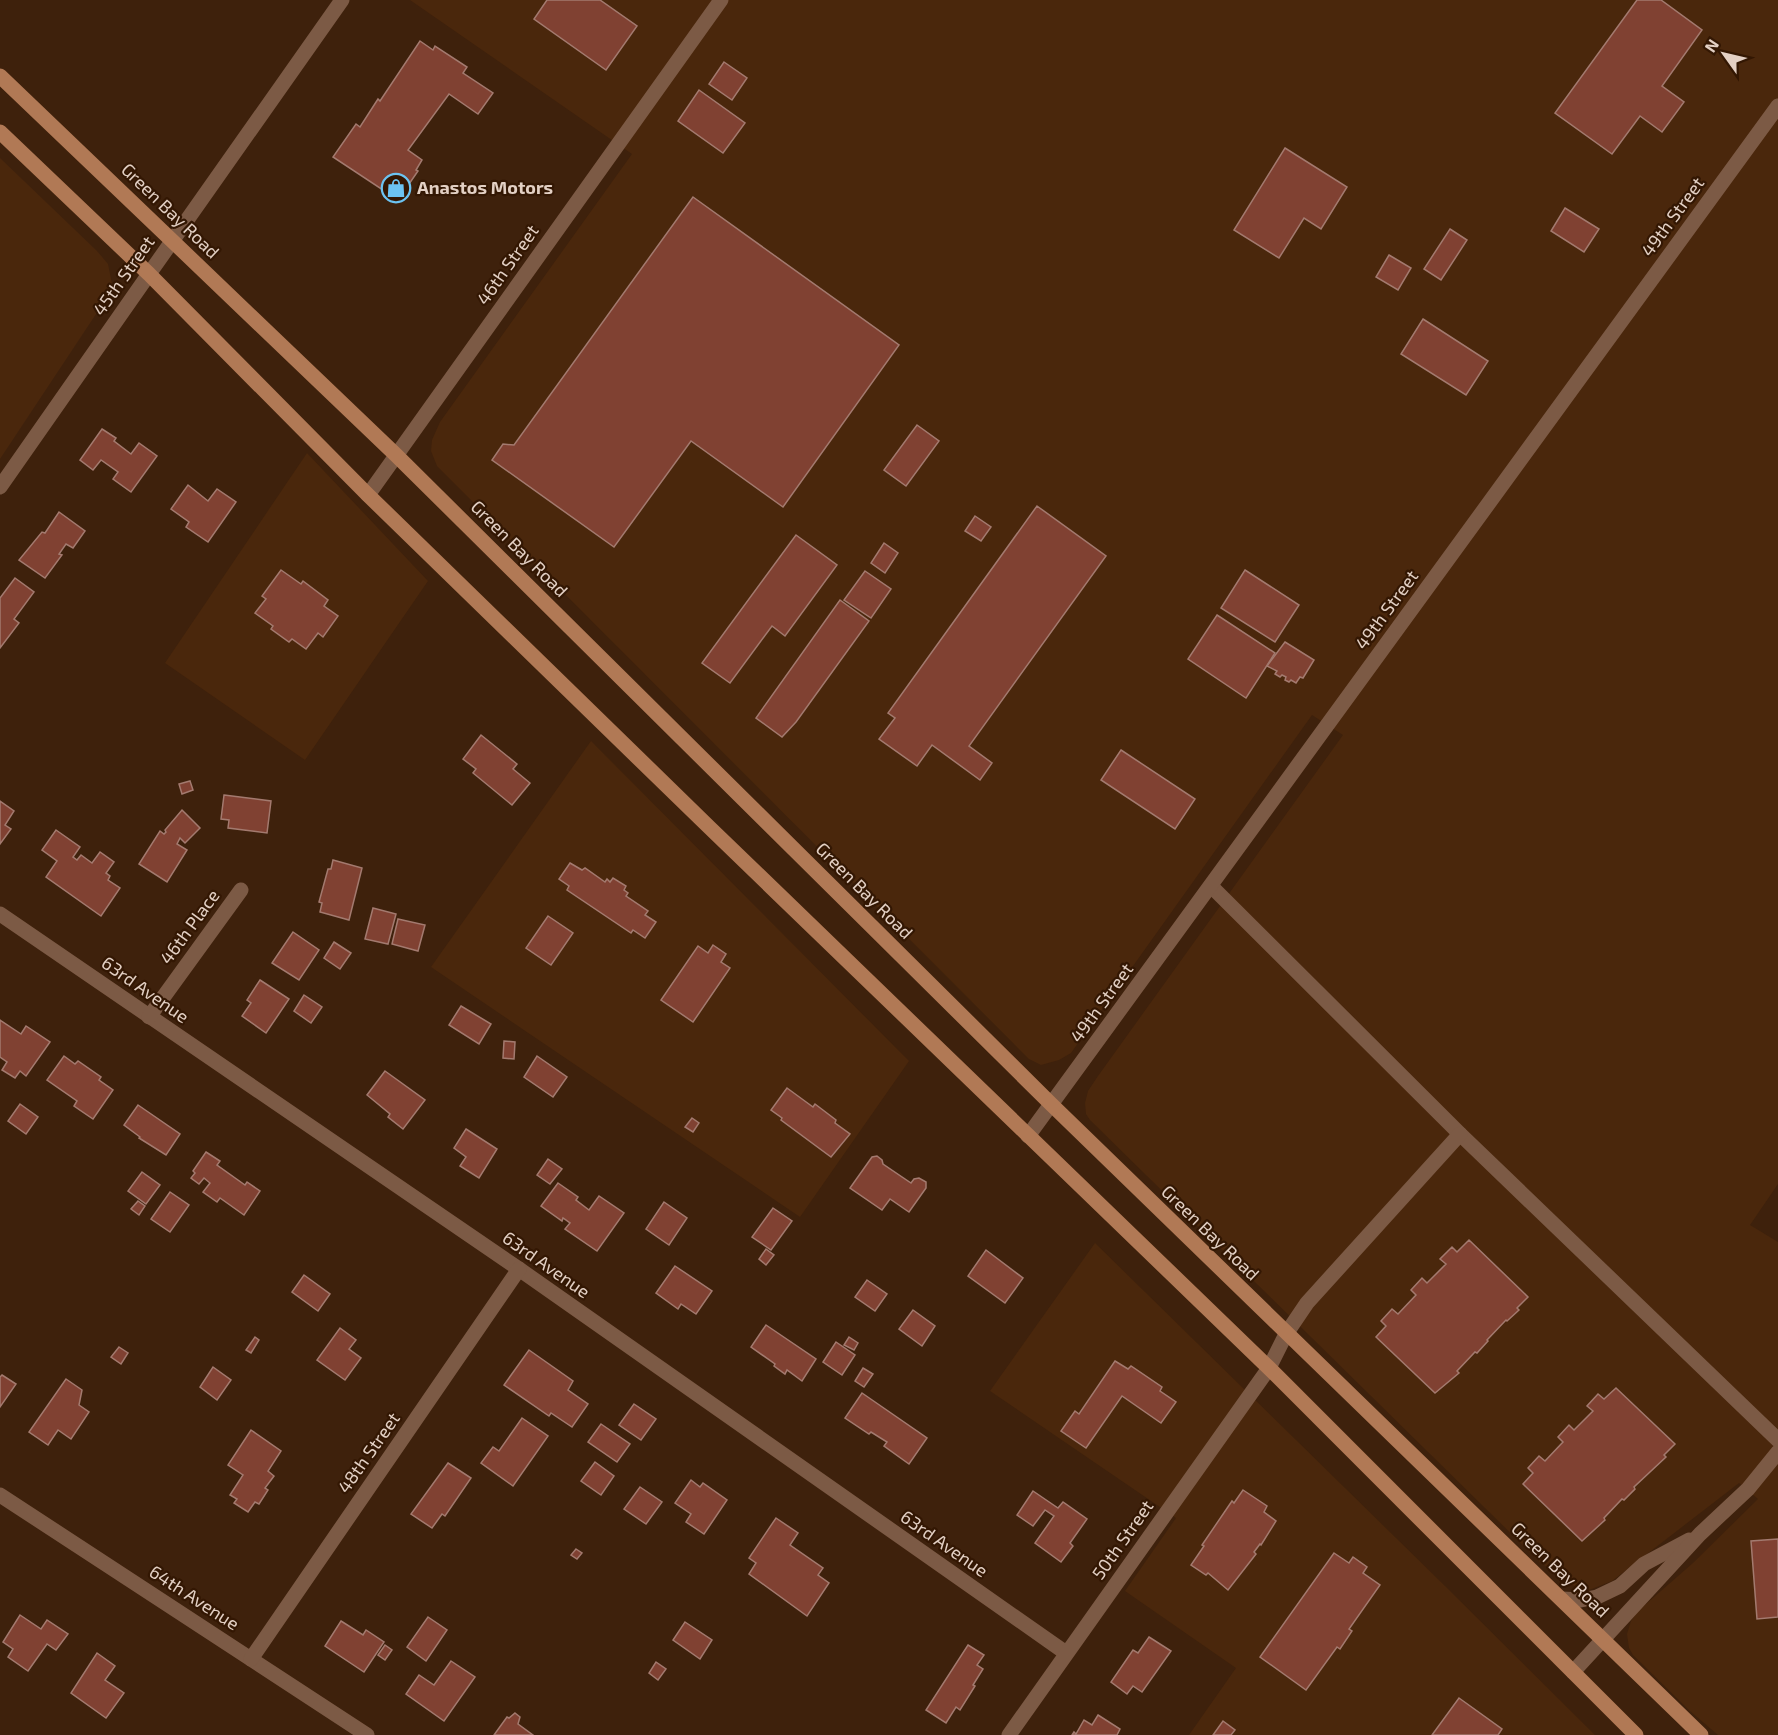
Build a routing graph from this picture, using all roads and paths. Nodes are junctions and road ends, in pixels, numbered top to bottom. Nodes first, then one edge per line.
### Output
1 (342, 0) edge
2 (721, 0) edge
3 (0, 76) edge
4 (1778, 106) edge
5 (0, 132) edge
6 (173, 240) junction
7 (149, 274) junction
8 (396, 455) junction
9 (0, 487) edge
10 (368, 495) junction
11 (1211, 886) junction
12 (241, 890) dead end
13 (0, 914) edge
14 (149, 1017) junction
15 (1052, 1104) junction
16 (1460, 1134) junction
17 (1028, 1136) junction
18 (519, 1269) junction
19 (1286, 1334) junction
20 (1269, 1368) junction
21 (1778, 1440) edge
22 (1778, 1452) edge
23 (0, 1495) edge
24 (1700, 1534) junction
25 (1562, 1599) junction
26 (1603, 1639) junction
27 (1066, 1653) junction
28 (251, 1659) junction
29 (1573, 1672) junction
30 (367, 1735) edge
31 (1009, 1735) edge
32 (1636, 1735) edge
33 (1701, 1735) edge

1 - 6 street, 45th Street
2 - 8 street, 46th Street
3 - 6 main road, Green Bay Road
4 - 11 street, 49th Street
5 - 7 main road
6 - 7 street, 45th Street
6 - 8 main road, Green Bay Road
7 - 9 street, 45th Street
7 - 10 main road
8 - 10 street, 46th Street
8 - 15 main road, Green Bay Road
10 - 17 main road
11 - 15 street, 49th Street
11 - 16 street
12 - 14 street, 46th Place
13 - 14 street, 63rd Avenue
14 - 18 street, 63rd Avenue
15 - 17 street, 49th Street
15 - 19 main road, Green Bay Road
16 - 19 street, 50th Street
16 - 21 street
17 - 20 main road
18 - 27 street, 63rd Avenue
18 - 28 street, 48th Street
19 - 20 street, 50th Street
19 - 25 main road, Green Bay Road
20 - 27 street, 50th Street
20 - 29 main road
22 - 24 street
23 - 28 street, 64th Avenue
24 - 25 street
24 - 26 street
25 - 26 main road, Green Bay Road
26 - 29 street
26 - 33 main road, Green Bay Road
27 - 31 street, 50th Street
28 - 30 street, 64th Avenue
29 - 32 main road

